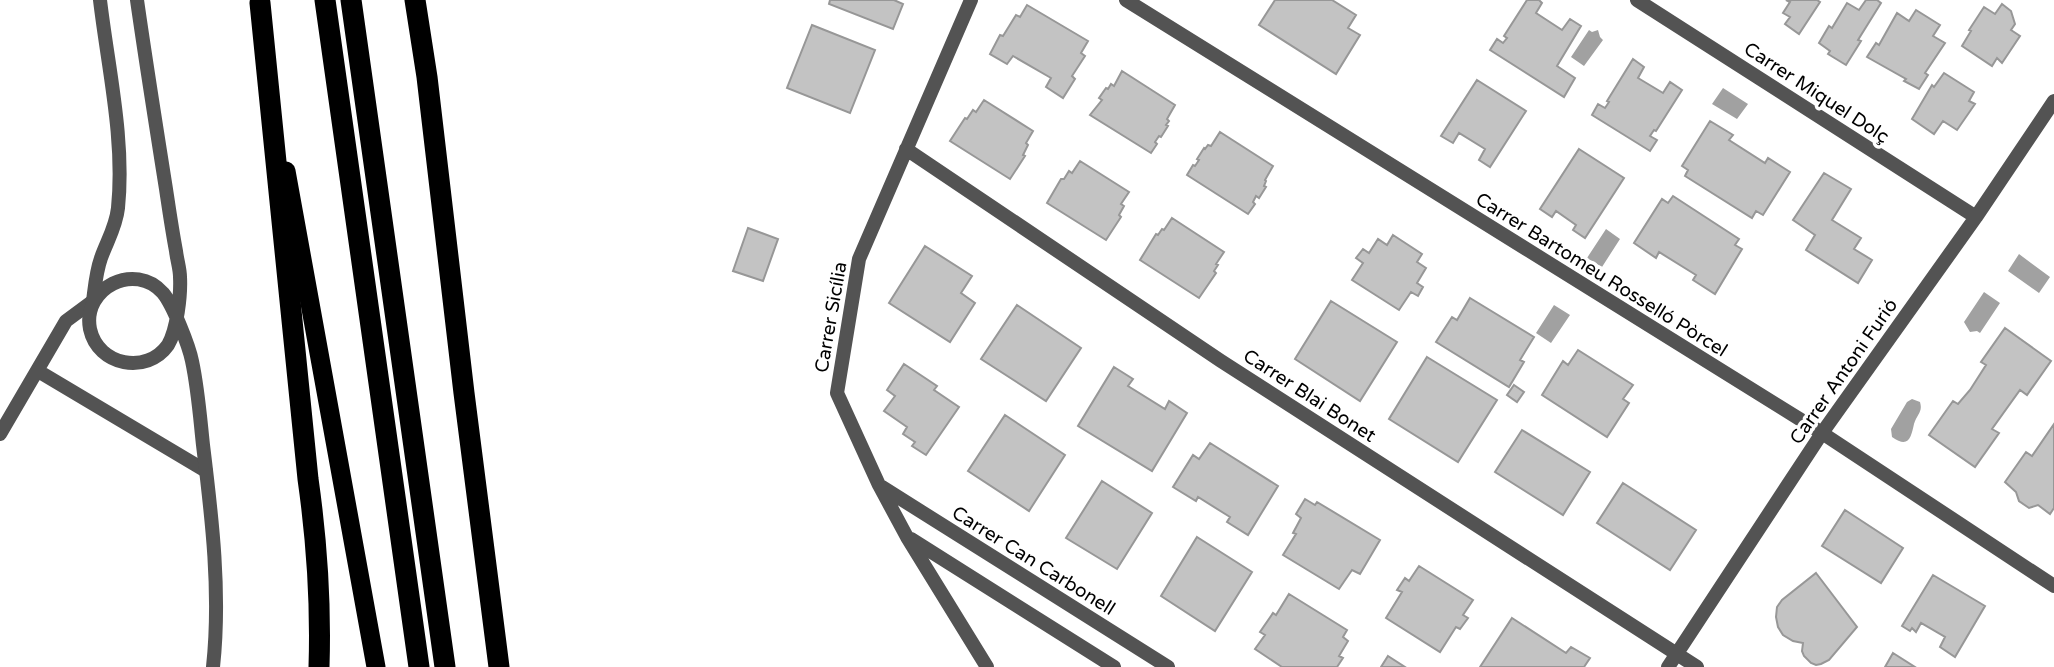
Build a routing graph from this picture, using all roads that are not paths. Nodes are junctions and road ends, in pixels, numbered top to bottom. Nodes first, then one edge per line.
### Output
1 (100, 0) edge
2 (137, 0) edge
3 (325, 0) edge
4 (351, 0) edge
5 (415, 0) edge
6 (971, 0) edge
7 (1126, 0) edge
8 (1637, 0) edge
9 (260, 1) edge
10 (2054, 101) edge
11 (906, 149) junction
12 (1976, 217) junction
13 (93, 301) junction
14 (176, 318) junction
15 (38, 371) junction
16 (1822, 433) junction
17 (0, 434) edge
18 (206, 471) junction
19 (879, 485) junction
20 (907, 537) junction
21 (2051, 581) edge
22 (1676, 654) junction
23 (212, 667) edge
24 (319, 667) edge
25 (376, 667) edge
26 (419, 667) edge
27 (445, 667) edge
28 (499, 667) edge
29 (987, 667) edge
30 (1114, 667) edge
31 (1168, 667) edge
32 (1668, 667) edge
33 (1697, 667) edge

1 - 13 street
2 - 14 street
3 - 26 highway
4 - 27 highway
5 - 28 highway
6 - 11 street, Carrer Sicília
7 - 16 street, Carrer Bartomeu Rosselló Pòrcel
8 - 12 street, Carrer Miquel Dolç
9 - 24 highway
9 - 25 highway
10 - 12 street, Carrer Antoni Furió
11 - 19 street, Carrer Sicília
11 - 22 street, Carrer Blai Bonet
12 - 16 street, Carrer Antoni Furió
13 - 14 street
13 - 14 street
13 - 15 street
14 - 18 street
15 - 17 street
15 - 18 street
16 - 21 street, Carrer Bartomeu Rosselló Pòrcel
16 - 22 street, Carrer Antoni Furió
18 - 23 street
19 - 20 street, Carrer Sicília
19 - 31 street, Carrer Can Carbonell
20 - 29 street, Carrer Sicília
20 - 30 street
22 - 32 street, Carrer Antoni Furió
22 - 33 street, Carrer Blai Bonet

